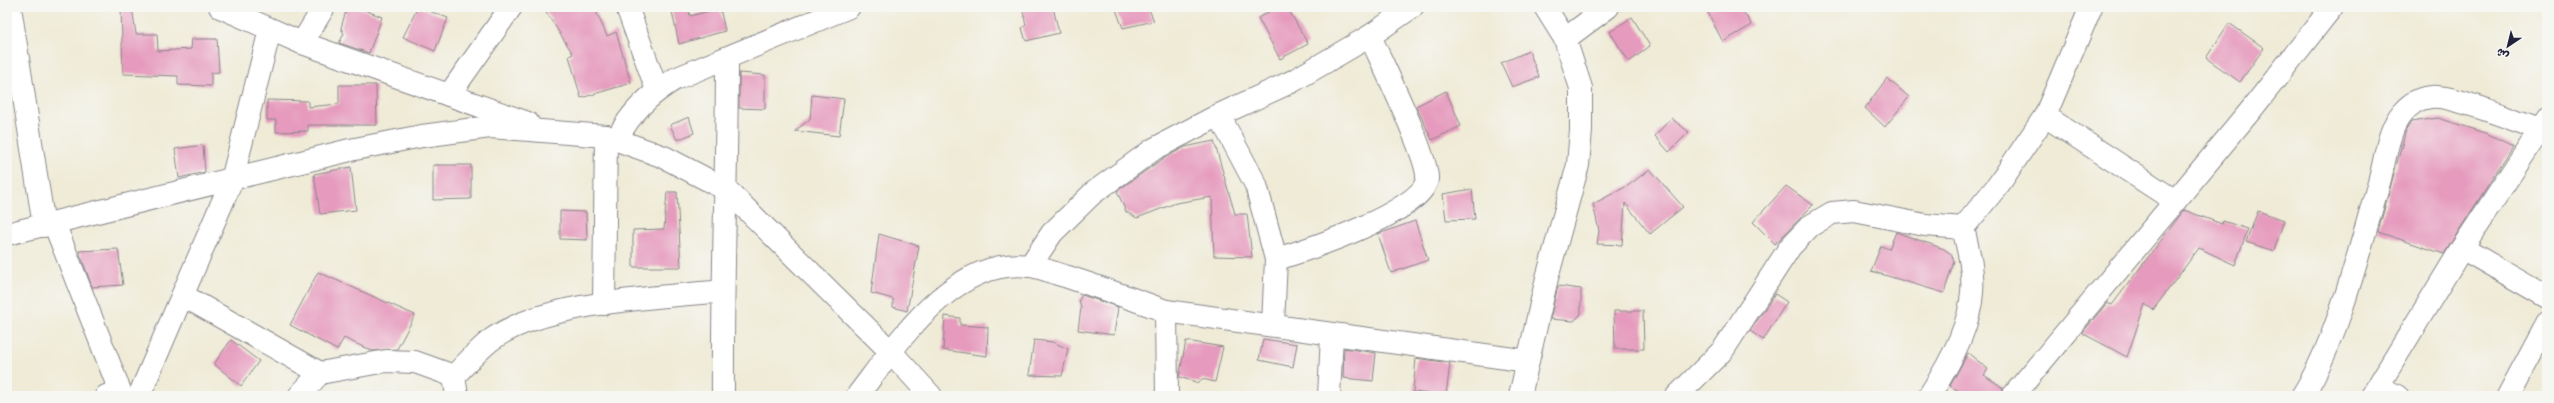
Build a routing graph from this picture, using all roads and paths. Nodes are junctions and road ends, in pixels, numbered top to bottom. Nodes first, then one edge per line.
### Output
1 (10, 7) edge
2 (220, 7) edge
3 (324, 7) edge
4 (511, 7) edge
5 (627, 7) edge
6 (849, 7) edge
7 (1412, 7) edge
8 (1545, 7) edge
9 (1608, 7) edge
10 (2091, 7) edge
11 (2332, 7) edge
12 (270, 30) junction
13 (1370, 36) junction
14 (1565, 39) junction
15 (302, 42) junction
16 (728, 59) junction
17 (658, 90) junction
18 (449, 95) junction
19 (1219, 115) junction
20 (2045, 116) junction
21 (2544, 124) edge
22 (552, 131) junction
23 (612, 138) junction
24 (232, 180) junction
25 (727, 190) junction
26 (2176, 201) junction
27 (49, 224) junction
28 (1963, 228) junction
29 (7, 234) edge
30 (2462, 248) junction
31 (1276, 259) junction
32 (1030, 266) junction
33 (722, 291) junction
34 (184, 296) junction
35 (2547, 297) edge
36 (604, 304) junction
37 (1166, 311) junction
38 (2547, 323) edge
39 (1274, 325) junction
40 (1332, 335) junction
41 (891, 352) junction
42 (1528, 361) junction
43 (320, 373) junction
44 (456, 386) edge
45 (2382, 393) edge
46 (122, 395) edge
47 (299, 396) edge
48 (723, 396) edge
49 (857, 396) edge
50 (931, 396) edge
51 (1168, 396) edge
52 (1329, 396) edge
53 (1520, 396) edge
54 (1677, 396) edge
55 (1929, 396) edge
56 (2013, 396) edge
57 (2302, 396) edge
58 (2508, 396) edge

1 - 27 street
2 - 12 street
3 - 15 street
4 - 18 street
5 - 17 street
6 - 16 street
7 - 13 street
8 - 14 street
9 - 14 street
10 - 20 street
11 - 26 street
12 - 15 street
12 - 24 street
13 - 19 street
13 - 31 street
14 - 42 street
15 - 18 street
16 - 17 street
16 - 25 street
17 - 23 street
18 - 22 street
19 - 31 street
19 - 32 street
20 - 26 street
20 - 28 street
21 - 30 street
21 - 57 street
22 - 23 street
22 - 24 street
23 - 25 street
23 - 36 street
24 - 27 street
24 - 34 street
25 - 33 street
25 - 41 street
26 - 56 street
27 - 29 street
27 - 46 street
28 - 54 street
28 - 55 street
30 - 35 street
30 - 45 street
31 - 39 street
32 - 37 street
32 - 41 street
33 - 36 street
33 - 48 street
34 - 43 street
34 - 46 street
36 - 44 street
37 - 39 street
37 - 51 street
38 - 58 street
39 - 40 street
40 - 42 street
40 - 52 street
41 - 49 street
41 - 50 street
42 - 53 street
43 - 44 street
43 - 47 street

